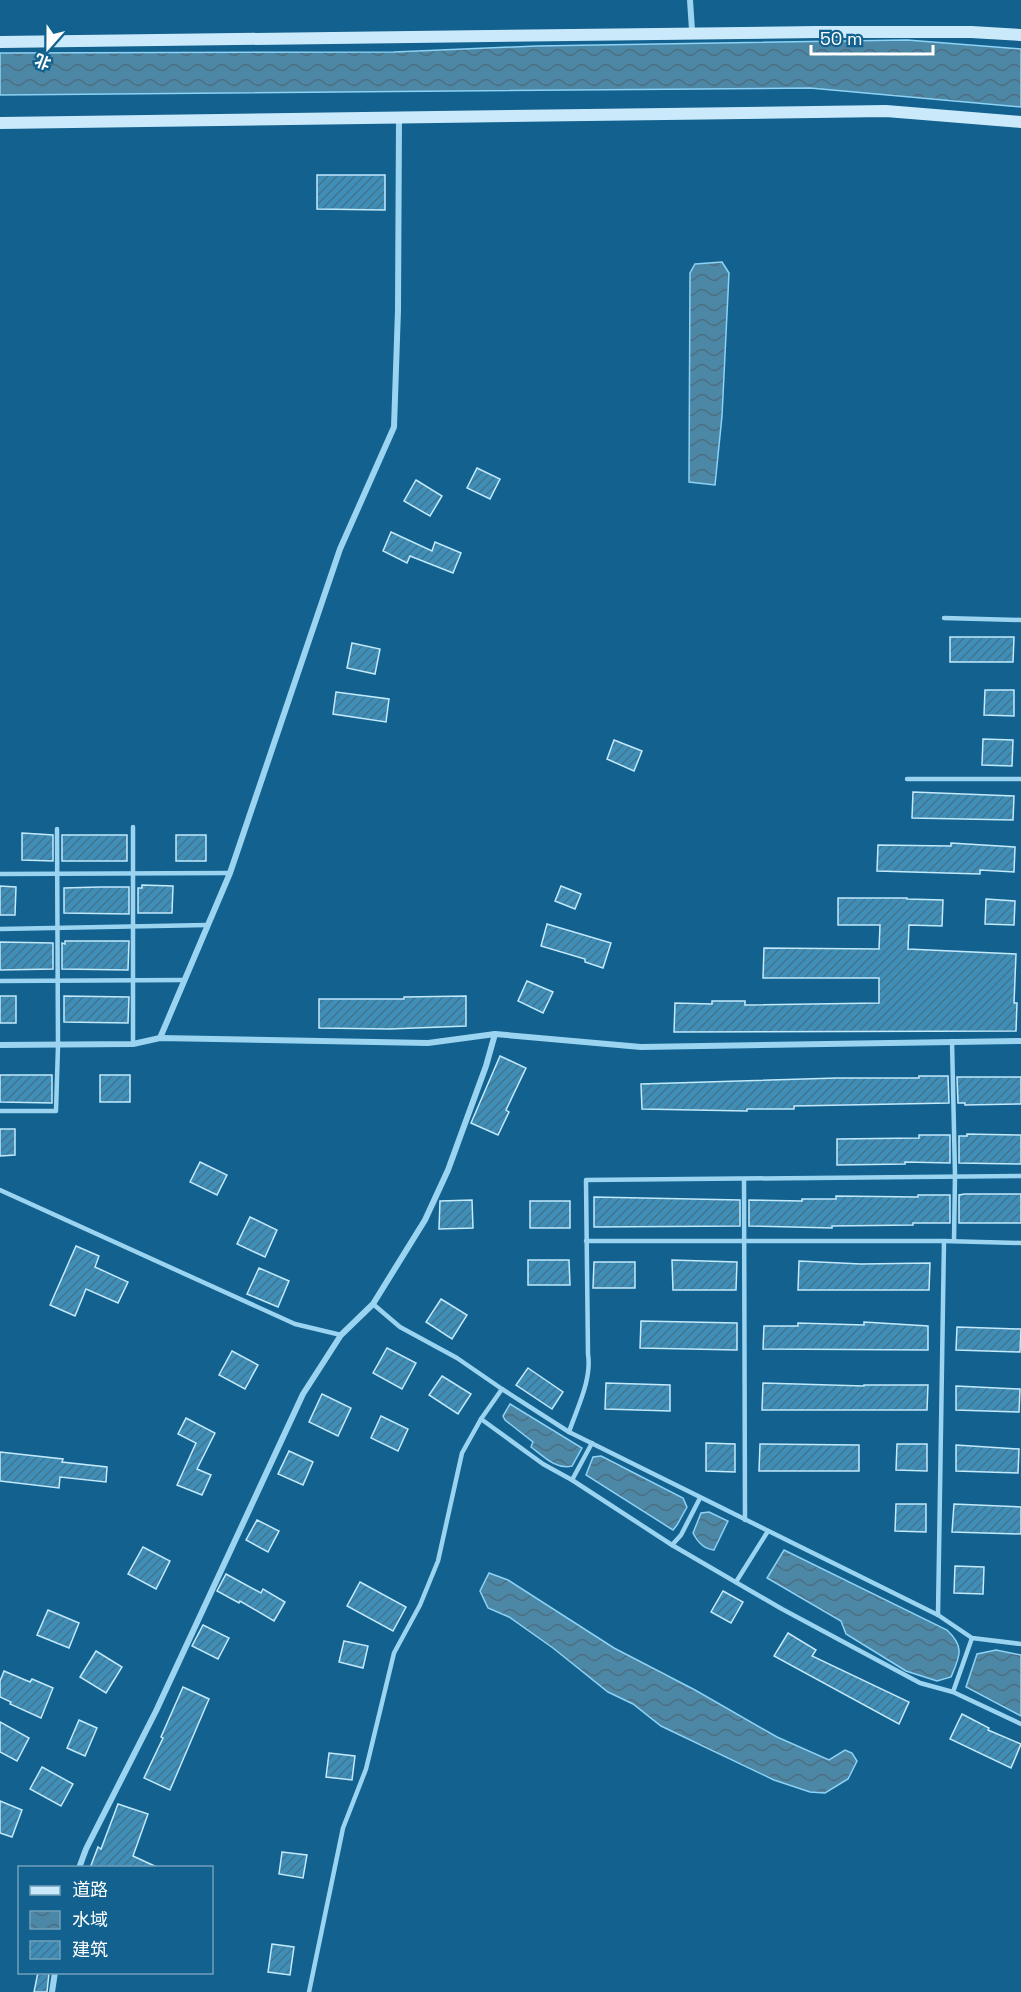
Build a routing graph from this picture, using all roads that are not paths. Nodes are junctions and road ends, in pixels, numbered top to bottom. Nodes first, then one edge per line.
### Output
1 (690, 0) edge
2 (696, 34) junction
3 (1021, 35) edge
4 (0, 42) edge
5 (399, 117) junction
6 (1021, 122) edge
7 (0, 123) edge
8 (944, 618) dead end
9 (1021, 620) edge
10 (1021, 779) edge
11 (906, 780) dead end
12 (133, 827) dead end
13 (57, 829) dead end
14 (133, 873) junction
15 (230, 873) junction
16 (0, 874) edge
17 (57, 874) junction
18 (207, 925) junction
19 (133, 927) junction
20 (57, 928) junction
21 (0, 929) edge
22 (133, 980) junction
23 (185, 980) junction
24 (0, 981) edge
25 (56, 981) junction
26 (495, 1034) junction
27 (160, 1038) junction
28 (952, 1041) junction
29 (1021, 1041) edge
30 (133, 1044) junction
31 (0, 1045) edge
32 (58, 1046) junction
33 (0, 1111) edge
34 (955, 1175) junction
35 (1021, 1176) edge
36 (744, 1179) junction
37 (0, 1190) edge
38 (586, 1241) junction
39 (944, 1241) junction
40 (954, 1241) junction
41 (745, 1242) junction
42 (1021, 1243) edge
43 (373, 1304) junction
44 (341, 1335) junction
45 (502, 1389) junction
46 (481, 1419) junction
47 (569, 1432) junction
48 (592, 1443) junction
49 (572, 1480) junction
50 (700, 1497) junction
51 (745, 1520) junction
52 (768, 1531) junction
53 (672, 1545) junction
54 (736, 1582) junction
55 (938, 1616) junction
56 (972, 1638) junction
57 (1021, 1644) edge
58 (953, 1692) junction
59 (1021, 1724) edge
60 (80, 1866) edge
61 (55, 1974) edge
62 (52, 1992) edge
63 (309, 1992) edge

1 - 2 street
2 - 3 street
2 - 4 street
5 - 6 street
5 - 7 street
5 - 15 street
8 - 9 lane
10 - 11 lane
12 - 14 lane
13 - 17 lane
14 - 15 lane
14 - 17 lane
14 - 19 lane
15 - 18 street
16 - 17 lane
17 - 20 lane
18 - 19 lane
18 - 23 street
19 - 20 lane
19 - 22 lane
20 - 21 lane
20 - 25 lane
22 - 23 lane
22 - 25 lane
22 - 30 lane
23 - 27 street
24 - 25 lane
25 - 32 lane
26 - 27 street
26 - 28 street
26 - 43 street
27 - 30 street
28 - 29 street
28 - 34 lane
30 - 32 street
31 - 32 street
32 - 33 lane
34 - 35 lane
34 - 36 lane
34 - 40 lane
36 - 38 lane
36 - 41 lane
37 - 44 lane
38 - 41 lane
38 - 47 lane
39 - 40 lane
39 - 41 lane
39 - 55 lane
40 - 42 lane
41 - 51 lane
43 - 44 street
43 - 45 lane
44 - 60 street
45 - 46 lane
45 - 47 lane
46 - 49 lane
46 - 63 lane
47 - 48 lane
48 - 49 lane
48 - 50 lane
49 - 53 lane
50 - 51 lane
50 - 53 lane
51 - 52 lane
52 - 54 lane
52 - 55 lane
53 - 54 lane
54 - 58 lane
55 - 56 lane
56 - 57 lane
56 - 58 lane
58 - 59 lane
61 - 62 street

